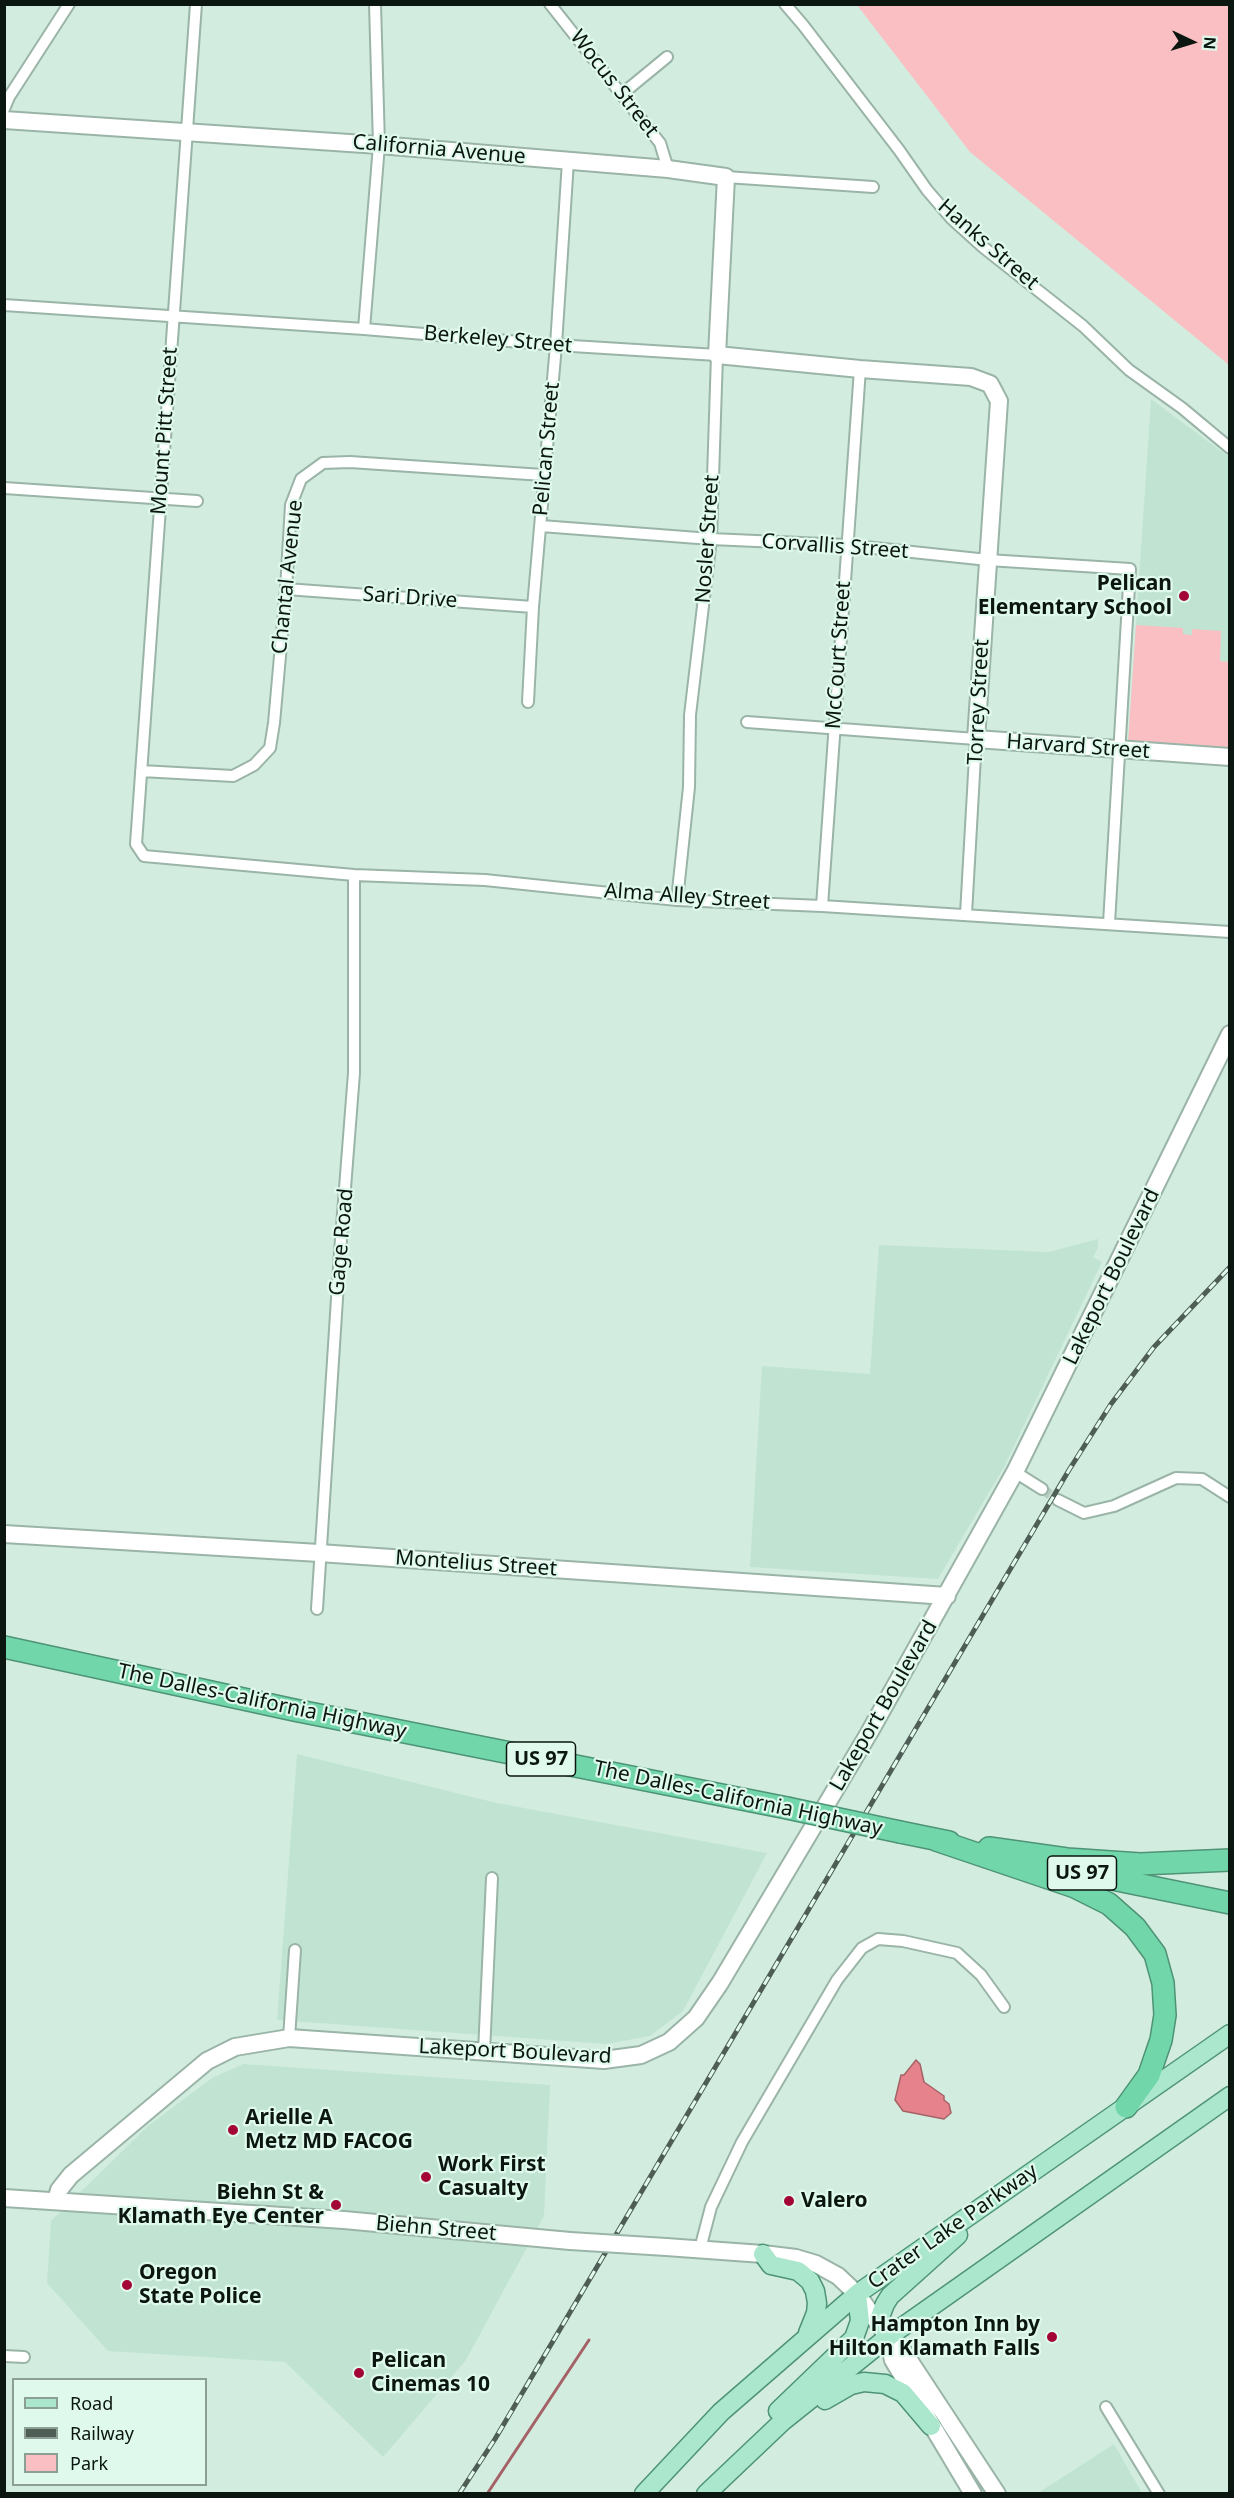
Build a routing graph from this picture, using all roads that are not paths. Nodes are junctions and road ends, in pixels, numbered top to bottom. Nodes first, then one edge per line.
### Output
1 (69, 4) edge
2 (196, 4) edge
3 (375, 4) edge
4 (550, 4) edge
5 (784, 4) edge
6 (667, 57) dead end
7 (7, 94) edge
8 (622, 94) junction
9 (4, 109) edge
10 (4, 120) edge
11 (185, 132) junction
12 (379, 145) junction
13 (568, 160) junction
14 (668, 169) junction
15 (726, 177) junction
16 (873, 187) dead end
17 (4, 305) edge
18 (173, 317) junction
19 (364, 330) junction
20 (556, 345) junction
21 (717, 355) junction
22 (860, 369) junction
23 (990, 384) joint
24 (1230, 448) edge
25 (543, 475) junction
26 (4, 488) edge
27 (159, 498) junction
28 (197, 501) dead end
29 (541, 526) junction
30 (711, 539) junction
31 (846, 546) junction
32 (987, 560) junction
33 (286, 590) junction
34 (533, 607) junction
35 (528, 702) dead end
36 (747, 722) dead end
37 (834, 728) junction
38 (976, 739) junction
39 (1118, 751) junction
40 (1230, 757) edge
41 (141, 771) junction
42 (144, 856) joint
43 (354, 874) junction
44 (677, 900) junction
45 (822, 906) junction
46 (966, 914) junction
47 (1109, 923) junction
48 (1230, 932) edge
49 (1230, 1034) edge
50 (1015, 1472) junction
51 (1042, 1489) tunnel mouth
52 (1230, 1497) edge
53 (1058, 1500) tunnel mouth
54 (4, 1534) edge
55 (319, 1553) junction
56 (947, 1596) junction
57 (317, 1609) dead end
58 (4, 1647) edge
59 (936, 1840) junction
60 (1230, 1860) edge
61 (492, 1878) dead end
62 (1230, 1903) edge
63 (295, 1950) dead end
64 (1004, 2007) dead end
65 (1230, 2034) edge
66 (289, 2038) junction
67 (484, 2052) junction
68 (1230, 2096) edge
69 (1126, 2107) junction
70 (4, 2198) edge
71 (56, 2201) junction
72 (981, 2208) junction
73 (700, 2249) junction
74 (763, 2253) junction
75 (857, 2294) junction
76 (888, 2337) junction
77 (806, 2338) junction
78 (4, 2356) edge
79 (24, 2357) dead end
80 (1106, 2407) dead end
81 (932, 2426) junction
82 (765, 2438) junction
83 (644, 2493) edge
84 (706, 2493) edge
85 (973, 2493) edge
86 (997, 2493) edge
87 (1160, 2493) edge

1 - 7 street
2 - 11 street, Mount Pitt Street
3 - 12 street
4 - 8 street, Wocus Street
5 - 24 street, Hanks Street
6 - 8 street
7 - 9 street
8 - 14 street, Wocus Street
10 - 11 street, California Avenue
11 - 12 street, California Avenue
11 - 18 street, Mount Pitt Street
12 - 13 street, California Avenue
12 - 19 street
13 - 14 street, California Avenue
13 - 20 street, Pelican Street
14 - 15 street, California Avenue
15 - 16 street, California Avenue
15 - 21 street, Nosler Street
17 - 18 street, Berkeley Street
18 - 19 street, Berkeley Street
18 - 27 street, Mount Pitt Street
19 - 20 street, Berkeley Street
20 - 21 street, Berkeley Street
20 - 25 street, Pelican Street
21 - 22 street, Berkeley Street
21 - 30 street, Nosler Street
22 - 23 street, Berkeley Street
22 - 31 street, McCourt Street
23 - 32 street, Torrey Street
25 - 29 street, Pelican Street
25 - 33 street, Chantal Avenue
26 - 27 street
27 - 28 street
27 - 41 street, Mount Pitt Street
29 - 30 street, Corvallis Street
29 - 34 street, Pelican Street
30 - 31 street, Corvallis Street
30 - 44 street, Nosler Street
31 - 32 street, Corvallis Street
31 - 37 street, McCourt Street
32 - 38 street, Torrey Street
32 - 39 street, Corvallis Street
33 - 34 street, Sari Drive
33 - 41 street, Chantal Avenue
34 - 35 street, Pelican Street
36 - 37 street, Harvard Street
37 - 38 street, Harvard Street
37 - 45 street, McCourt Street
38 - 39 street, Harvard Street
38 - 46 street, Torrey Street
39 - 40 street, Harvard Street
39 - 47 street
41 - 42 street, Mount Pitt Street
42 - 43 street, Alma Alley Street
43 - 44 street, Alma Alley Street
43 - 55 street, Gage Road
44 - 45 street, Alma Alley Street
45 - 46 street, Alma Alley Street
46 - 47 street, Alma Alley Street
47 - 48 street, Alma Alley Street
49 - 50 street, Lakeport Boulevard
50 - 51 street
50 - 56 street, Lakeport Boulevard
52 - 53 street
54 - 55 street, Montelius Street
55 - 56 street, Montelius Street
55 - 57 street, Gage Road
56 - 67 street, Lakeport Boulevard
58 - 59 highway, The Dalles-California Highway / US 97, bridge
59 - 60 highway, The Dalles-California Highway / US 97
59 - 62 highway, US 97
59 - 69 highway
61 - 67 street
63 - 66 street
64 - 73 street
65 - 69 main road, Crater Lake Parkway
66 - 67 street, Lakeport Boulevard
66 - 71 street, Lakeport Boulevard
68 - 76 main road
69 - 72 main road, Crater Lake Parkway
70 - 71 street, Biehn Street
71 - 73 street, Biehn Street, bridge
72 - 75 main road, Crater Lake Parkway
72 - 76 main road
73 - 74 street, Biehn Street
74 - 75 street, Biehn Street
74 - 77 main road
75 - 76 street, Biehn Street
75 - 77 main road, Crater Lake Parkway
75 - 82 main road
76 - 81 street
76 - 82 main road
76 - 86 street
77 - 83 main road, Crater Lake Parkway
78 - 79 street
80 - 87 street
81 - 82 main road
81 - 85 street
82 - 84 main road

